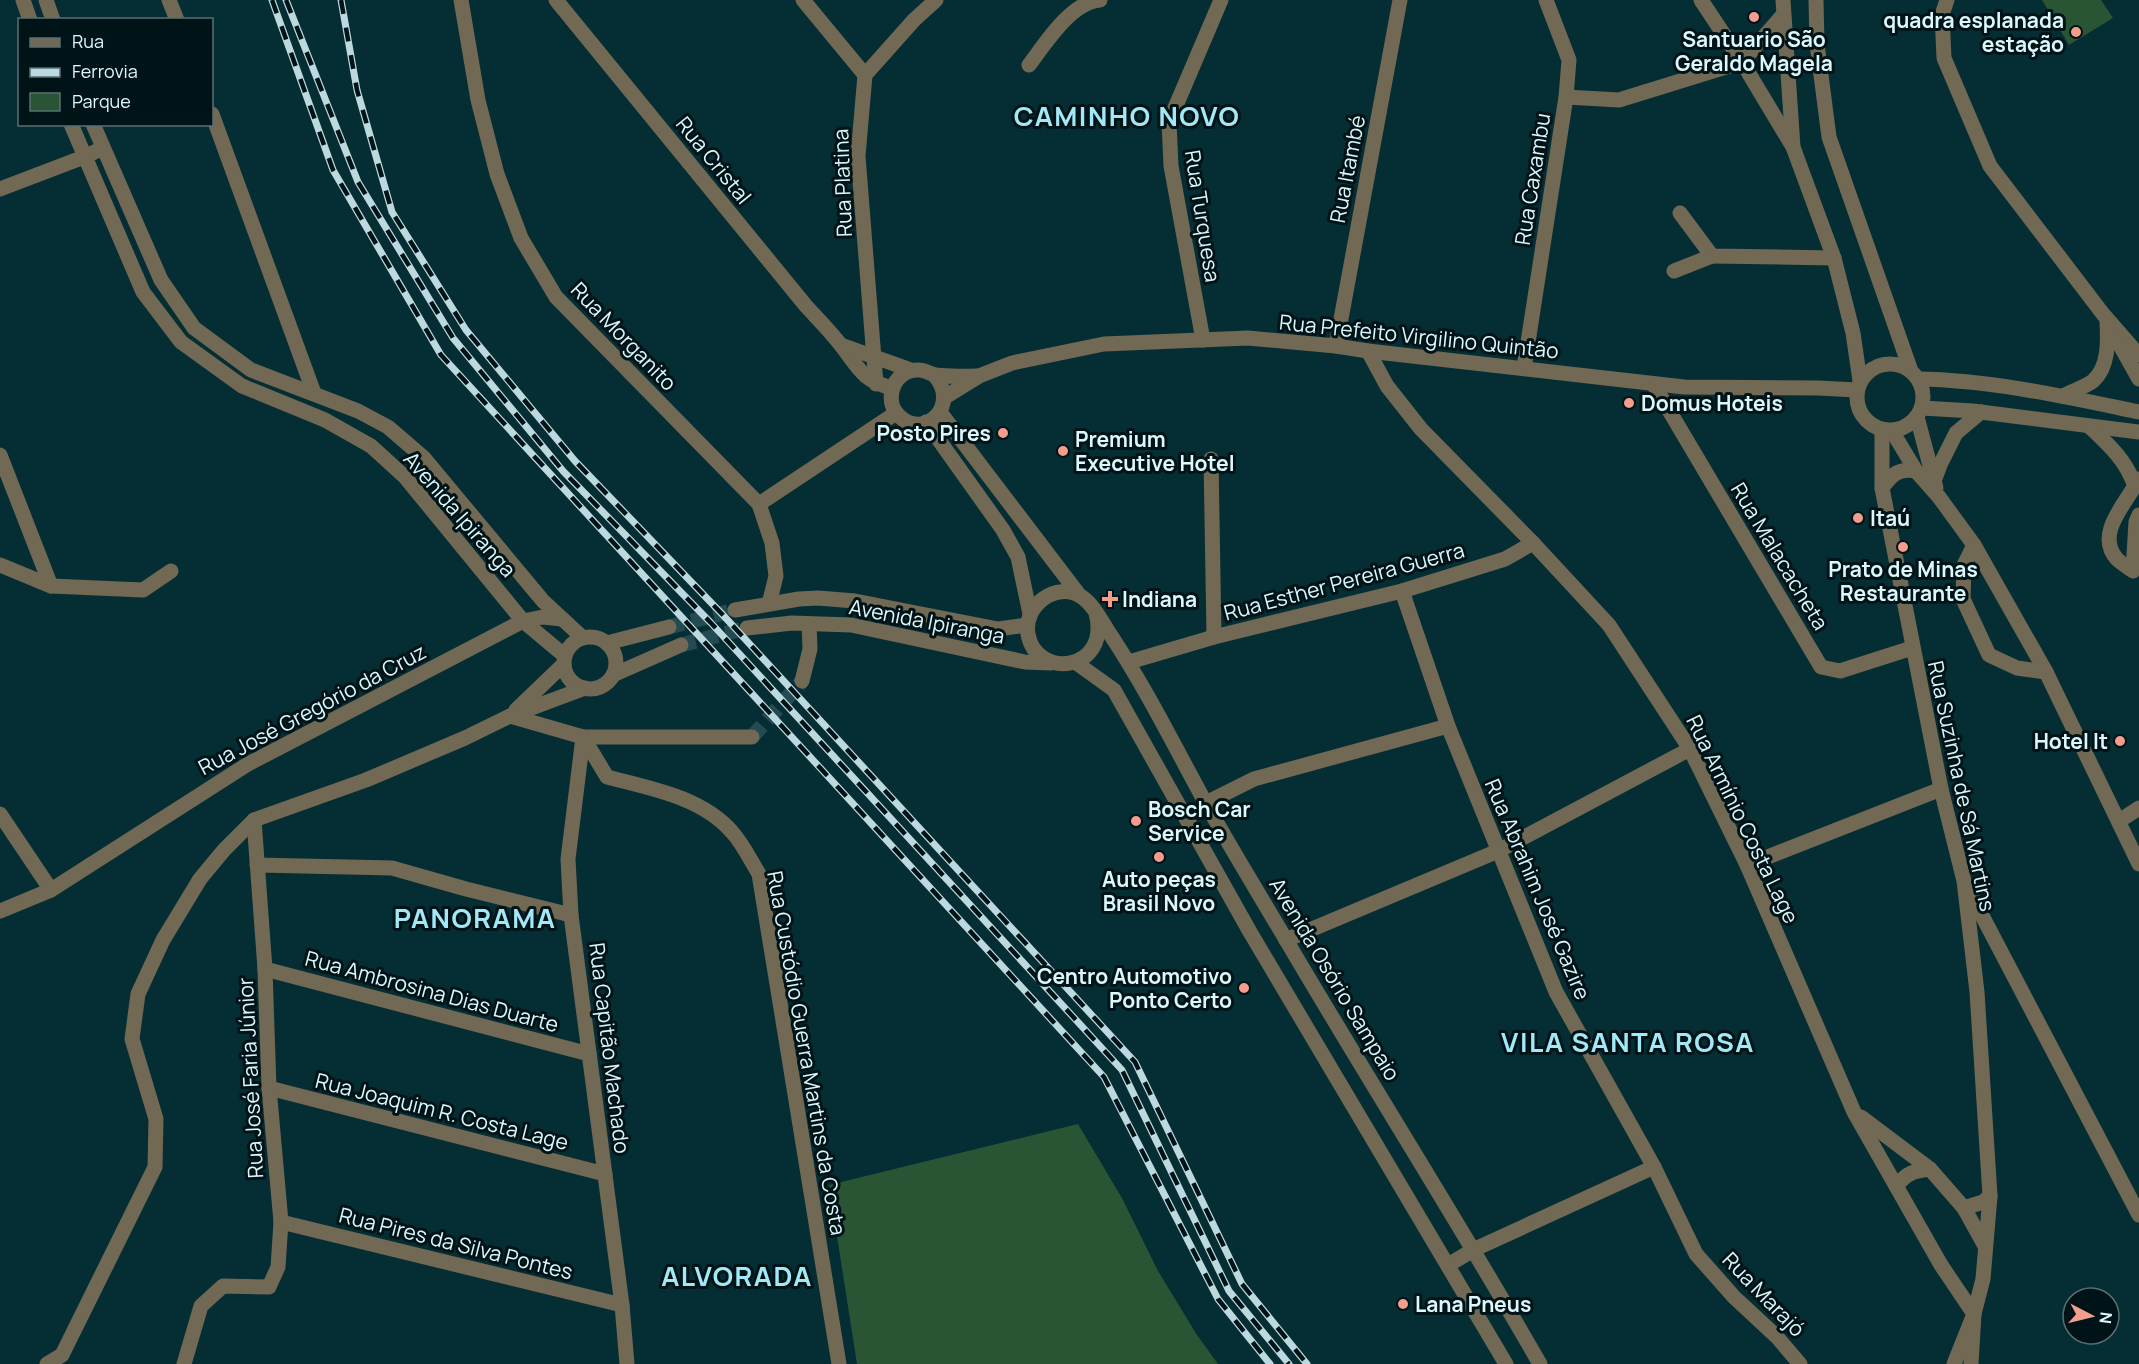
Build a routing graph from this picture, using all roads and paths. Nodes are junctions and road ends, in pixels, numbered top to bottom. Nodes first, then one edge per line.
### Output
1 (23, 0) edge
2 (46, 0) edge
3 (169, 0) edge
4 (461, 0) edge
5 (556, 0) edge
6 (803, 0) edge
7 (936, 0) edge
8 (1090, 0) edge
9 (1100, 0) edge
10 (1221, 0) edge
11 (1401, 0) edge
12 (1546, 0) edge
13 (1701, 0) edge
14 (1816, 0) edge
15 (1947, 0) edge
16 (1783, 7) edge
17 (29, 18) edge
18 (52, 18) edge
19 (176, 18) edge
20 (1742, 62) junction
21 (1029, 65) dead end
22 (865, 75) junction
23 (1566, 97) junction
24 (213, 117) edge
25 (72, 126) edge
26 (94, 126) edge
27 (1793, 147) junction
28 (103, 148) junction
29 (84, 157) junction
30 (0, 189) edge
31 (1680, 213) dead end
32 (1712, 256) junction
33 (1834, 258) junction
34 (1674, 271) dead end
35 (2105, 318) junction
36 (1203, 340) junction
37 (840, 345) junction
38 (1336, 345) junction
39 (1368, 351) junction
40 (2139, 355) edge
41 (873, 357) junction
42 (1524, 368) junction
43 (911, 370) junction
44 (934, 375) junction
45 (1915, 375) junction
46 (979, 376) junction
47 (2139, 379) edge
48 (876, 384) junction
49 (1654, 385) junction
50 (1859, 386) junction
51 (892, 388) junction
52 (314, 393) junction
53 (2063, 396) junction
54 (945, 397) junction
55 (940, 412) junction
56 (1919, 412) junction
57 (1981, 412) junction
58 (2139, 412) edge
59 (896, 413) junction
60 (927, 422) junction
61 (2090, 426) junction
62 (1887, 430) junction
63 (2139, 432) edge
64 (0, 455) edge
65 (1211, 459) dead end
66 (1916, 471) junction
67 (1934, 481) junction
68 (2137, 483) edge
69 (1882, 488) junction
70 (1939, 497) junction
71 (759, 504) junction
72 (2139, 515) edge
73 (1533, 543) junction
74 (1974, 545) junction
75 (0, 565) edge
76 (171, 571) dead end
77 (2136, 574) edge
78 (51, 586) junction
79 (1402, 591) junction
80 (1080, 596) junction
81 (769, 603) junction
82 (735, 610) tunnel mouth
83 (1096, 613) junction
84 (562, 619) junction
85 (1029, 620) junction
86 (523, 621) junction
87 (809, 624) junction
88 (669, 627) tunnel mouth
89 (747, 628) tunnel mouth
90 (1214, 637) junction
91 (583, 638) junction
92 (607, 643) junction
93 (681, 645) tunnel mouth
94 (1912, 648) junction
95 (565, 660) junction
96 (1129, 662) junction
97 (1069, 663) junction
98 (2046, 672) junction
99 (613, 675) junction
100 (801, 681) tunnel mouth
101 (585, 688) junction
102 (510, 716) junction
103 (1448, 726) junction
104 (583, 737) junction
105 (752, 737) dead end
106 (1690, 749) junction
107 (1941, 789) junction
108 (1206, 803) junction
109 (2139, 808) edge
110 (0, 814) edge
111 (254, 820) junction
112 (2119, 821) junction
113 (1498, 851) junction
114 (2139, 864) edge
115 (257, 865) junction
116 (1748, 865) junction
117 (1964, 881) junction
118 (51, 890) junction
119 (0, 911) edge
120 (572, 915) junction
121 (1250, 933) junction
122 (1286, 940) junction
123 (265, 969) junction
124 (589, 1054) junction
125 (269, 1088) junction
126 (1854, 1112) junction
127 (1654, 1167) junction
128 (1930, 1169) junction
129 (605, 1174) junction
130 (1896, 1186) junction
131 (1990, 1196) junction
132 (1964, 1208) junction
133 (2139, 1215) edge
134 (281, 1222) junction
135 (1985, 1246) junction
136 (1474, 1249) junction
137 (1696, 1254) joint
138 (1448, 1265) junction
139 (1983, 1280) junction
140 (1953, 1285) junction
141 (622, 1305) junction
142 (1974, 1314) junction
143 (46, 1364) edge
144 (184, 1364) edge
145 (627, 1364) edge
146 (839, 1364) edge
147 (1506, 1364) edge
148 (1540, 1364) edge
149 (1800, 1364) edge
150 (1954, 1364) edge
151 (1971, 1364) edge

1 - 17 street
2 - 18 street
3 - 19 street
4 - 71 street, Rua Morganito
5 - 37 street, Rua Cristal
6 - 22 street
7 - 22 street
8 - 9 street
8 - 21 street
10 - 36 street, Rua Turquesa
11 - 38 street, Rua Itambé
12 - 23 street, Rua Caxambu
13 - 20 street
14 - 45 street
15 - 35 street
16 - 20 street
16 - 27 street
20 - 23 street
20 - 27 street
22 - 41 street, Rua Platina
23 - 42 street, Rua Caxambu
24 - 52 street
25 - 29 street, Avenida Ipiranga
26 - 28 street, Avenida Ipiranga
27 - 33 street
28 - 29 street
28 - 52 street, Avenida Ipiranga
29 - 30 street
29 - 86 street, Avenida Ipiranga
31 - 32 street
32 - 33 street
32 - 34 street
33 - 50 street
35 - 40 street
35 - 47 street
35 - 53 street
36 - 38 street, Rua Prefeito Virgilino Quintão
36 - 46 street, Rua Prefeito Virgilino Quintão
37 - 41 street
37 - 48 street, Rua Cristal
38 - 39 street, Rua Prefeito Virgilino Quintão
39 - 42 street, Rua Prefeito Virgilino Quintão
39 - 73 street, Rua Armínio Costa Lage
41 - 43 street
41 - 48 street, Rua Platina
42 - 49 street, Rua Prefeito Virgilino Quintão
43 - 44 street
43 - 51 street
44 - 46 street, Rua Prefeito Virgilino Quintão
44 - 54 street
45 - 50 street
45 - 53 street
45 - 56 street
46 - 54 street, Rua Prefeito Virgilino Quintão
48 - 51 street
49 - 50 street, Rua Prefeito Virgilino Quintão
49 - 94 street, Rua Malacacheta
50 - 62 street
51 - 59 street
52 - 84 street, Avenida Ipiranga
53 - 58 street
54 - 55 street
55 - 60 street
55 - 80 street
56 - 57 street
56 - 62 street
56 - 67 street
57 - 61 street
57 - 67 street
59 - 60 street
59 - 71 street
60 - 85 street
61 - 63 street
61 - 68 street
62 - 66 street
62 - 69 street, Rua Suzinha de Sá Martins
64 - 78 street
65 - 90 street
66 - 69 street
66 - 70 street
67 - 70 street
68 - 77 street
69 - 94 street, Rua Suzinha de Sá Martins
70 - 74 street
71 - 81 street, Rua Morganito
72 - 77 street
73 - 79 street, Rua Esther Pereira Guerra
73 - 106 street, Rua Armínio Costa Lage
74 - 98 street
74 - 98 street
75 - 78 street
76 - 78 street
79 - 90 street, Rua Esther Pereira Guerra
79 - 103 street, Rua Abrahim José Gazire
80 - 83 street
80 - 85 street
81 - 82 street, Avenida Ipiranga
81 - 85 street, Avenida Ipiranga
83 - 96 street, Avenida Osório Sampaio
83 - 97 street
84 - 86 street
84 - 91 street, Avenida Ipiranga
85 - 97 street
86 - 95 street, Avenida Ipiranga
86 - 118 street, Rua José Gregório da Cruz
87 - 89 street, Avenida Ipiranga
87 - 97 street, Avenida Ipiranga
87 - 100 street
88 - 92 street
90 - 96 street, Rua Esther Pereira Guerra
91 - 92 street
91 - 95 street
92 - 99 street
93 - 99 street
94 - 107 street, Rua Suzinha de Sá Martins
95 - 101 street
95 - 102 street
96 - 108 street, Avenida Osório Sampaio
97 - 121 street
98 - 112 street
99 - 101 street
101 - 102 street
102 - 104 street
102 - 111 street
103 - 108 street
103 - 113 street, Rua Abrahim José Gazire
104 - 105 street
104 - 120 street, Rua Capitão Machado
104 - 146 street, Rua Custódio Guerra Martins da Costa
106 - 113 street
106 - 116 street, Rua Armínio Costa Lage
107 - 116 street
107 - 117 street, Rua Suzinha de Sá Martins
108 - 122 street, Avenida Osório Sampaio
109 - 112 street
110 - 118 street
111 - 115 street, Rua José Faria Júnior
111 - 143 street
112 - 114 street
113 - 122 street
113 - 127 street, Rua Abrahim José Gazire
115 - 120 street
115 - 123 street, Rua José Faria Júnior
116 - 126 street, Rua Armínio Costa Lage
117 - 131 street, Rua Suzinha de Sá Martins
117 - 133 street
118 - 119 street, Rua José Gregório da Cruz
120 - 124 street, Rua Capitão Machado
121 - 122 street
121 - 138 street
122 - 136 street, Avenida Osório Sampaio
123 - 124 street, Rua Ambrosina Dias Duarte
123 - 125 street, Rua José Faria Júnior
124 - 129 street, Rua Capitão Machado
125 - 129 street, Rua Joaquim R. Costa Lage
125 - 134 street, Rua José Faria Júnior
126 - 128 street, Rua Armínio Costa Lage
126 - 130 street, Rua Armínio Costa Lage
127 - 136 street
127 - 137 street, Rua Abrahim José Gazire
128 - 130 street
128 - 132 street, Rua Armínio Costa Lage
129 - 141 street, Rua Capitão Machado
130 - 140 street, Rua Armínio Costa Lage
131 - 132 street
131 - 135 street, Rua Suzinha de Sá Martins
132 - 135 street, Rua Armínio Costa Lage
134 - 141 street, Rua Pires da Silva Pontes
134 - 144 street, Rua José Faria Júnior
135 - 139 street, Rua Suzinha de Sá Martins
136 - 138 street
136 - 148 street, Avenida Osório Sampaio
137 - 149 street, Rua Marajó
138 - 147 street
139 - 140 street
139 - 142 street, Rua Suzinha de Sá Martins
140 - 142 street, Rua Armínio Costa Lage
141 - 145 street, Rua Capitão Machado
142 - 150 street, Rua Suzinha de Sá Martins
142 - 151 street

